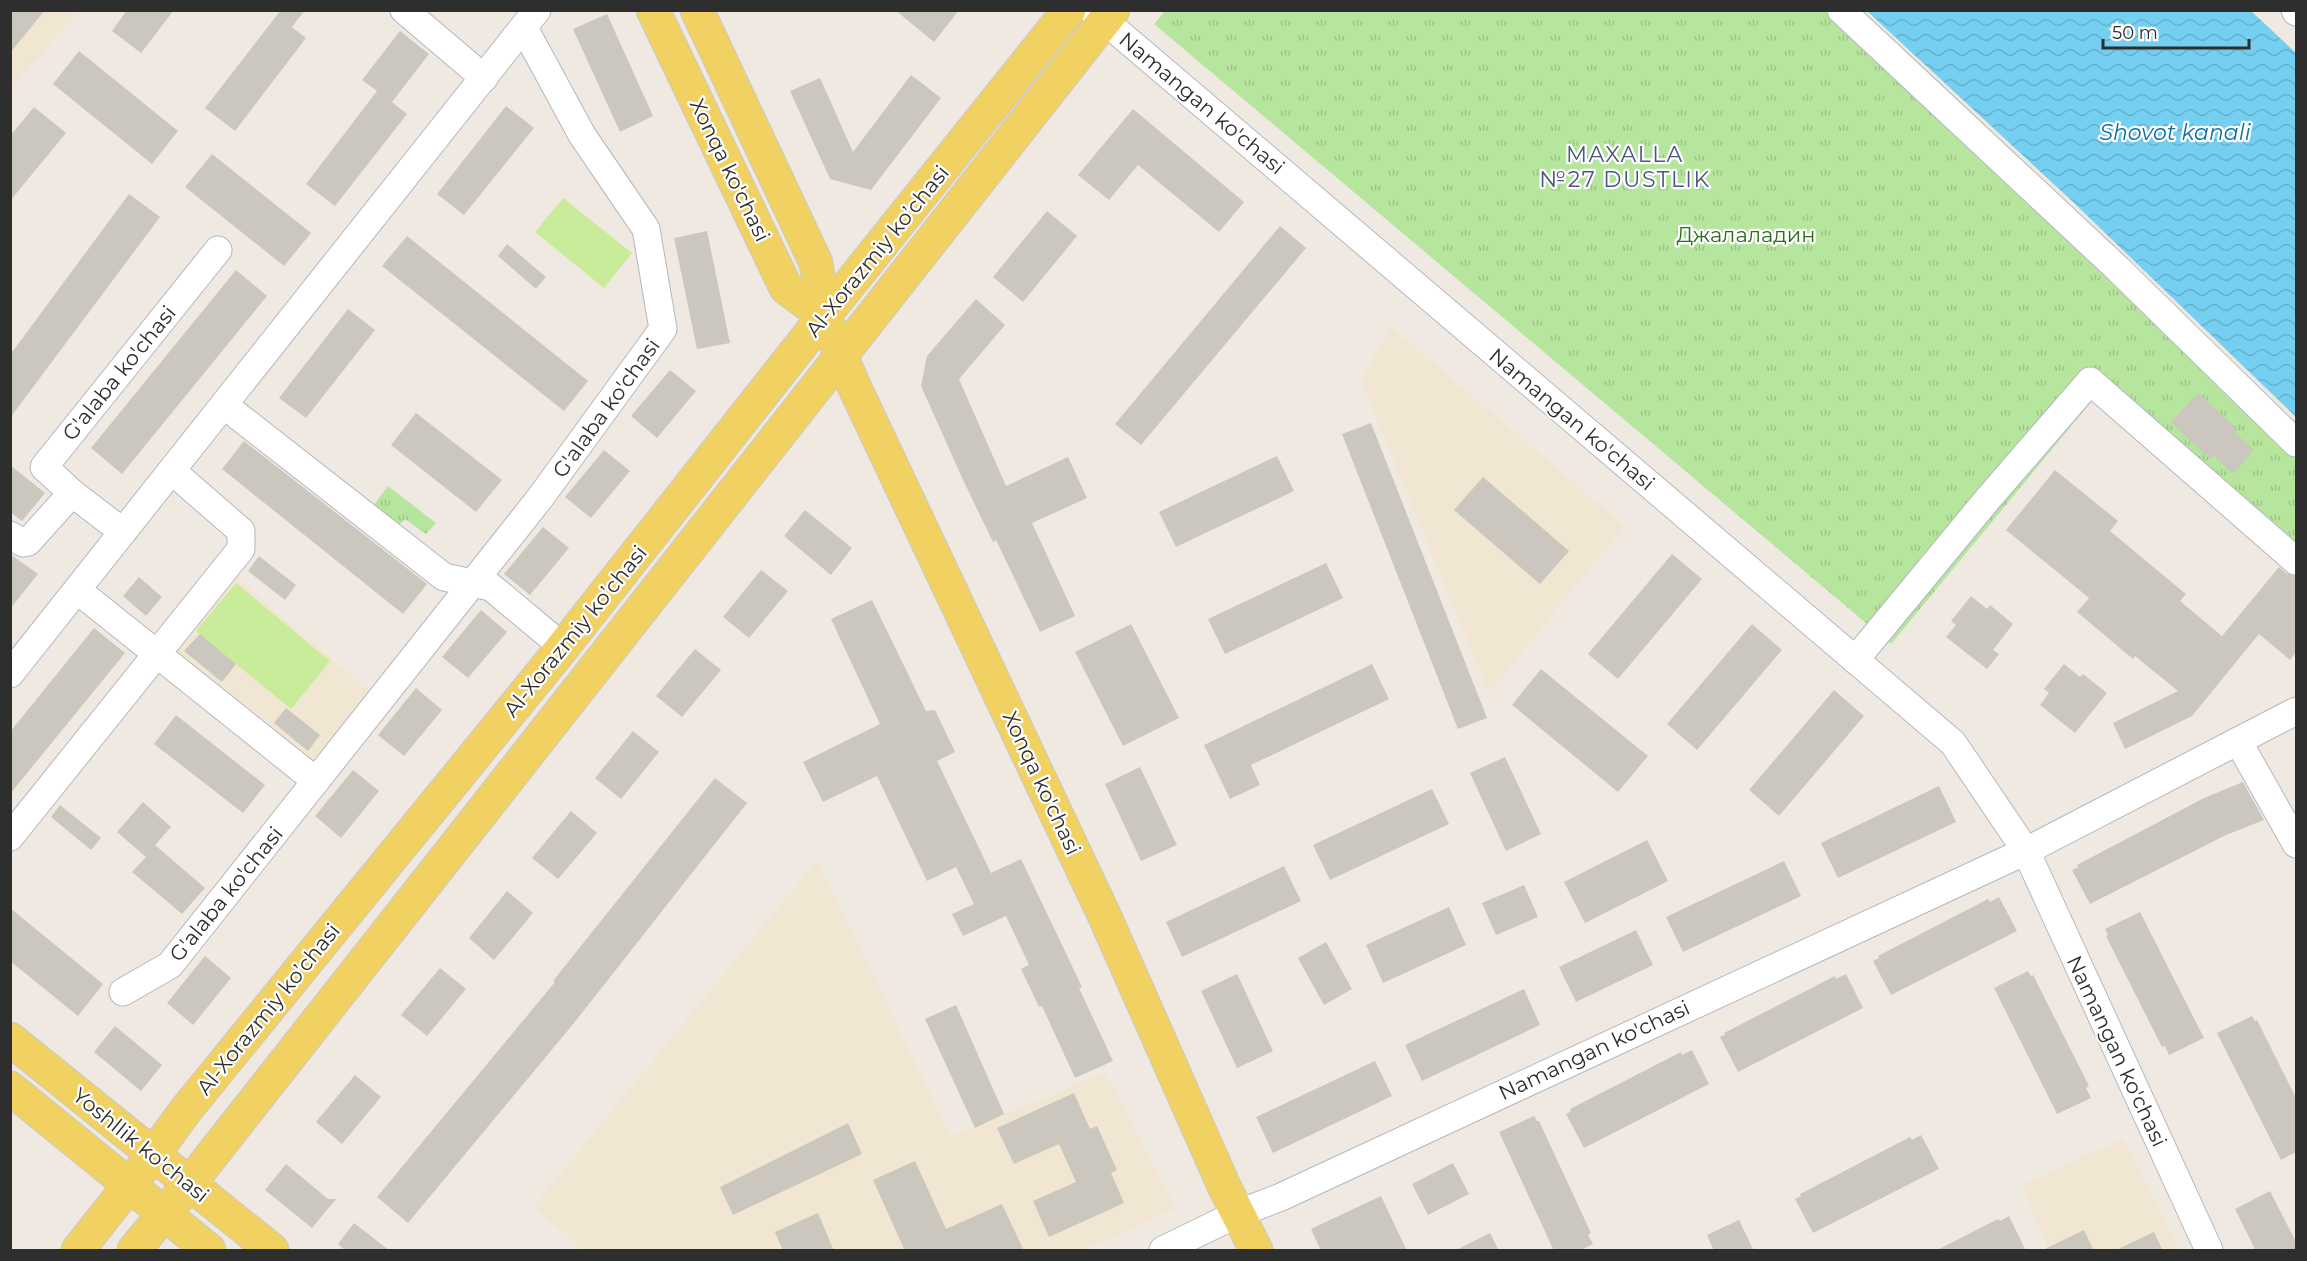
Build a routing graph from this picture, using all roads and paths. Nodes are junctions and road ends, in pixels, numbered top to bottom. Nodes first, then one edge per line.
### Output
1 (404, 10) edge
2 (653, 10) edge
3 (697, 10) edge
4 (1069, 10) edge
5 (1841, 10) edge
6 (1103, 14) edge
7 (530, 19) edge
8 (484, 78) junction
9 (218, 250) dead end
10 (824, 316) junction
11 (841, 357) junction
12 (224, 405) junction
13 (2296, 443) edge
14 (172, 471) junction
15 (72, 493) junction
16 (123, 532) junction
17 (10, 535) edge
18 (2296, 561) edge
19 (474, 582) junction
20 (77, 590) junction
21 (563, 647) junction
22 (157, 654) junction
23 (1855, 660) junction
24 (10, 674) edge
25 (2296, 711) edge
26 (2238, 741) junction
27 (316, 781) junction
28 (10, 837) edge
29 (2296, 844) edge
30 (2026, 851) junction
31 (123, 992) dead end
32 (10, 1040) edge
33 (10, 1088) edge
34 (153, 1155) junction
35 (190, 1183) junction
36 (129, 1187) junction
37 (164, 1214) junction
38 (1237, 1214) junction
39 (78, 1251) edge
40 (134, 1251) edge
41 (209, 1251) edge
42 (272, 1251) edge
43 (1163, 1251) edge
44 (1256, 1251) edge
45 (2209, 1251) edge

1 - 8 street
2 - 10 main road, Xonqa ko'chasi
3 - 10 main road, Xonqa ko'chasi
4 - 10 main road, Al-Xorazmiy ko’chasi
5 - 13 street
6 - 11 main road, Al-Xorazmiy ko’chasi
6 - 23 street, Namangan ko'chasi
7 - 8 street, G'alaba ko'chasi
7 - 19 street, G'alaba ko'chasi
8 - 12 street, G'alaba ko'chasi
9 - 15 street, G'alaba ko'chasi
10 - 11 main road, Xonqa ko'chasi
10 - 21 main road, Al-Xorazmiy ko’chasi
11 - 35 main road, Al-Xorazmiy ko’chasi
11 - 38 main road, Xonqa ko'chasi
12 - 14 street, G'alaba ko'chasi
12 - 19 street
14 - 16 street, G'alaba ko'chasi
14 - 22 street
15 - 16 street, G'alaba ko'chasi
15 - 17 street
16 - 20 street, G'alaba ko'chasi
18 - 23 street
19 - 21 street
19 - 27 street, G'alaba ko'chasi
20 - 22 street
20 - 24 street, G'alaba ko'chasi
21 - 34 main road, Al-Xorazmiy ko’chasi
22 - 27 street
22 - 28 street
23 - 30 street, Namangan ko'chasi
25 - 26 street, Namangan ko'chasi
26 - 29 street
26 - 30 street, Namangan ko'chasi
27 - 31 street, G'alaba ko'chasi
30 - 38 street, Namangan ko'chasi
30 - 45 street, Namangan ko'chasi
32 - 34 main road, Yoshllik ko'chasi
33 - 36 main road, Yoshllik ko'chasi
34 - 35 main road, Yoshllik ko'chasi
34 - 36 main road, Al-Xorazmiy ko’chasi
35 - 37 main road, Al-Xorazmiy ko’chasi
35 - 42 main road, Yoshllik ko'chasi
36 - 37 main road, Yoshllik ko'chasi
36 - 39 main road, Al-Xorazmiy ko’chasi
37 - 40 main road, Al-Xorazmiy ko’chasi
37 - 41 main road, Yoshllik ko'chasi
38 - 43 street, Namangan ko'chasi
38 - 44 main road, Xonqa ko'chasi

